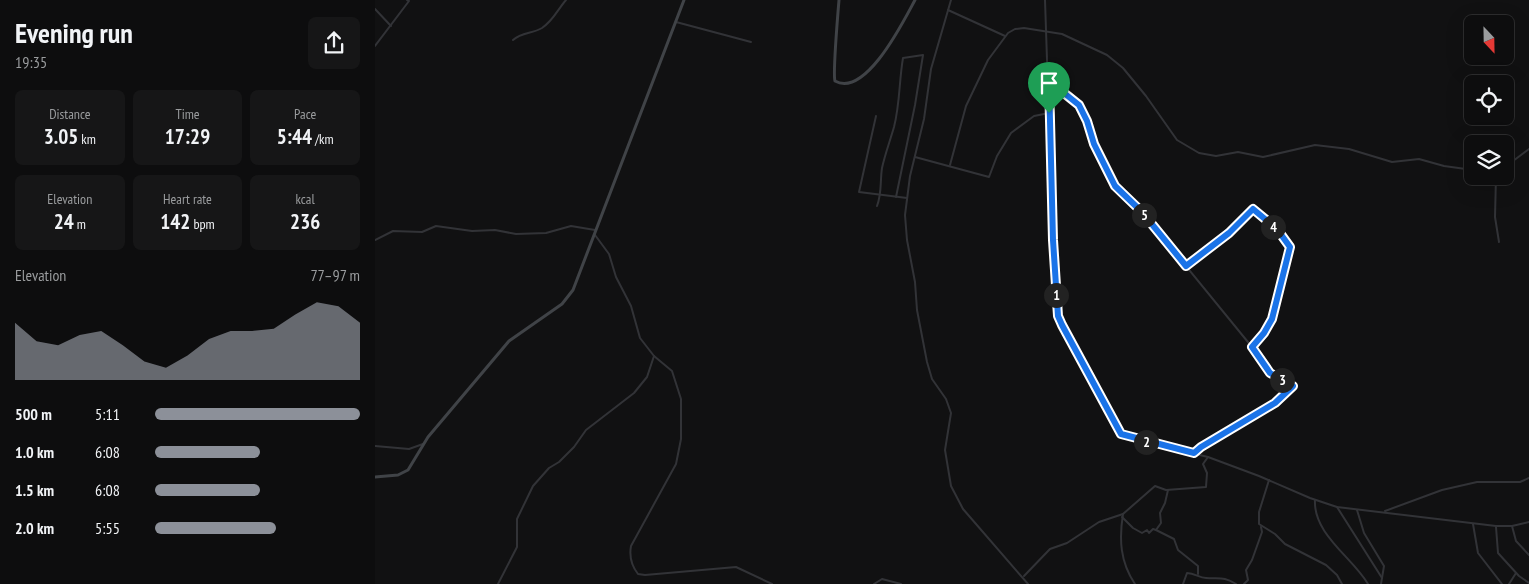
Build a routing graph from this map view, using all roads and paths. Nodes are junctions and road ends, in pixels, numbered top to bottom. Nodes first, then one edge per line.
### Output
1 (407, 0) edge
2 (566, 0) edge
3 (685, 0) edge
4 (839, 0) edge
5 (915, 0) edge
6 (951, 0) edge
7 (1045, 0) edge
8 (375, 9) edge
9 (948, 10) junction
10 (676, 22) junction
11 (391, 26) junction
12 (1047, 31) junction
13 (1005, 36) junction
14 (513, 40) dead end
15 (751, 42) dead end
16 (375, 46) edge
17 (1049, 81) junction
18 (1049, 113) junction
19 (877, 116) dead end
20 (1529, 149) edge
21 (915, 157) junction
22 (1514, 160) edge
23 (950, 165) junction
24 (1464, 169) edge
25 (1496, 185) edge
26 (881, 196) junction
27 (895, 196) junction
28 (907, 198) junction
29 (877, 206) dead end
30 (596, 233) junction
31 (375, 240) edge
32 (1499, 242) dead end
33 (1186, 266) junction
34 (1252, 347) junction
35 (654, 356) junction
36 (425, 442) junction
37 (375, 446) edge
38 (1194, 453) junction
39 (1208, 457) junction
40 (375, 477) edge
41 (1529, 478) edge
42 (1269, 480) junction
43 (1168, 490) junction
44 (1315, 500) junction
45 (1337, 507) junction
46 (1357, 510) junction
47 (1385, 511) junction
48 (1123, 516) junction
49 (1529, 522) edge
50 (1473, 524) junction
51 (1495, 526) junction
52 (1512, 526) junction
53 (1261, 527) junction
54 (1156, 530) junction
55 (1529, 555) edge
56 (1516, 573) junction
57 (1198, 574) junction
58 (1023, 577) junction
59 (1382, 578) junction
60 (1529, 583) edge
61 (498, 584) edge
62 (772, 584) edge
63 (874, 584) edge
64 (901, 584) edge
65 (1028, 584) edge
66 (1135, 584) edge
67 (1183, 584) edge
68 (1236, 584) edge
69 (1244, 584) edge
70 (1342, 584) edge
71 (1368, 584) edge
72 (1381, 584) edge
73 (1502, 584) edge
74 (1509, 584) edge

1 - 11 street
2 - 14 street
3 - 10 main road
4 - 5 main road
6 - 9 street
7 - 12 street
8 - 11 street
9 - 13 street
9 - 21 street
10 - 15 street
10 - 30 main road
11 - 16 street
12 - 13 street
12 - 17 street
12 - 24 street
13 - 23 street
17 - 18 street
17 - 33 street
18 - 23 street
18 - 38 street
19 - 26 street
20 - 22 street
21 - 23 street
21 - 28 street
25 - 32 street
26 - 27 street
26 - 27 street
26 - 29 street
27 - 28 street
28 - 58 street
30 - 31 street
30 - 35 street
30 - 36 main road
33 - 34 street
33 - 34 street
34 - 38 street
35 - 61 street
35 - 62 street
36 - 37 street
36 - 40 main road
38 - 39 street
39 - 42 street
39 - 43 street
41 - 47 street
42 - 44 street
42 - 53 street
43 - 48 street
43 - 54 street
44 - 45 street
44 - 71 street
45 - 46 street
45 - 59 street
46 - 47 street
46 - 59 street
47 - 50 street
48 - 54 street
48 - 58 street
48 - 66 street
49 - 52 street
50 - 51 street
50 - 73 street
51 - 52 street
51 - 56 street
52 - 55 street
53 - 69 street
53 - 70 street
54 - 57 street
56 - 60 street
56 - 74 street
57 - 67 street
57 - 68 street
58 - 65 street
59 - 72 street
63 - 64 street

